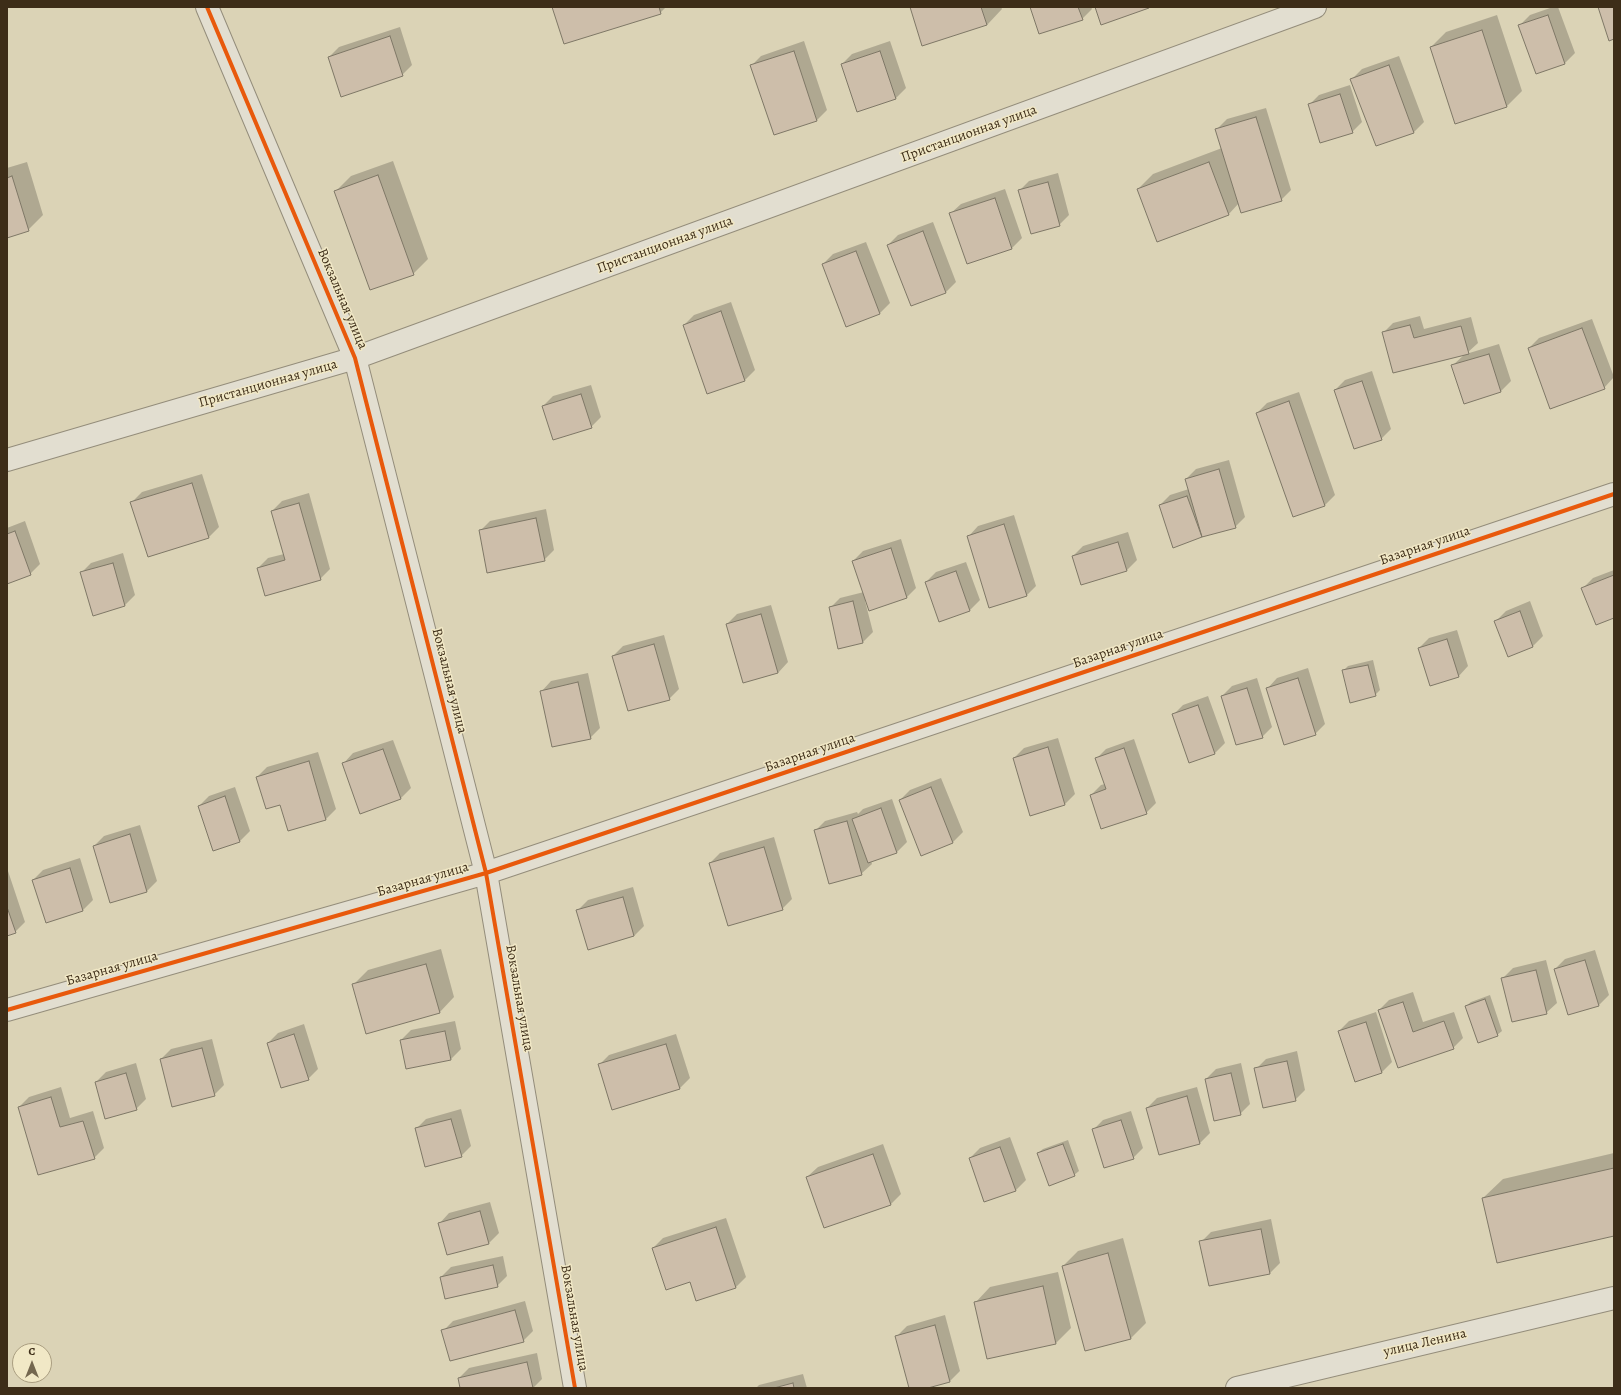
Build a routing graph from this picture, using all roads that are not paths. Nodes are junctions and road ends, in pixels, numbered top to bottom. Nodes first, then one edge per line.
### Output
1 (207, 7) edge
2 (1315, 7) edge
3 (355, 358) junction
4 (7, 460) edge
5 (1614, 494) edge
6 (486, 873) junction
7 (7, 1010) edge
8 (1614, 1298) edge
9 (575, 1388) edge
10 (1237, 1388) edge

1 - 3 street, Вокзальная улица
2 - 3 street, Пристанционная улица
3 - 4 street, Пристанционная улица
3 - 6 street, Вокзальная улица
5 - 6 street, Базарная улица
6 - 7 street, Базарная улица
6 - 9 street, Вокзальная улица
8 - 10 street, улица Ленина

